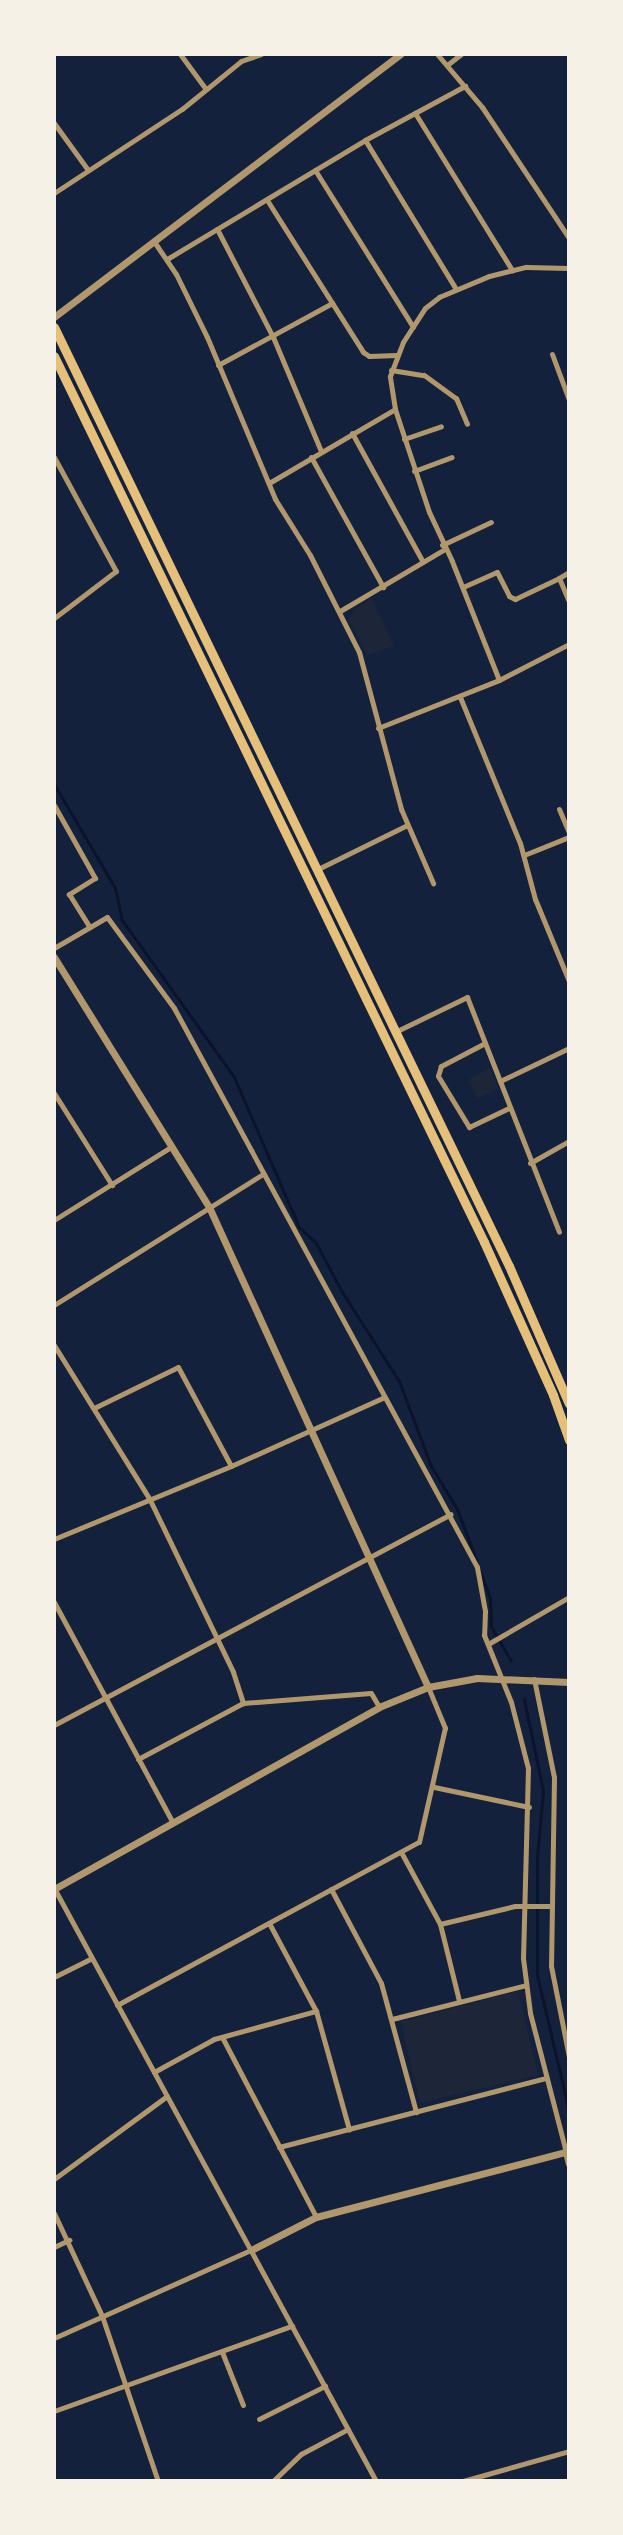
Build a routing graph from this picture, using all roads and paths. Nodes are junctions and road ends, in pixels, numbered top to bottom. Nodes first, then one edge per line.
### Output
1 (180, 54) edge
2 (261, 54) edge
3 (400, 54) edge
4 (436, 54) edge
5 (460, 54) edge
6 (246, 56) edge
7 (447, 64) junction
8 (465, 86) junction
9 (205, 88) junction
10 (415, 113) junction
11 (54, 123) edge
12 (365, 140) junction
13 (88, 170) junction
14 (315, 170) junction
15 (54, 193) edge
16 (267, 200) junction
17 (217, 229) junction
18 (569, 238) edge
19 (155, 243) junction
20 (167, 259) junction
21 (569, 268) edge
22 (512, 270) junction
23 (456, 289) junction
24 (332, 303) junction
25 (54, 317) edge
26 (54, 327) edge
27 (413, 327) junction
28 (273, 337) junction
29 (552, 354) dead end
30 (397, 355) junction
31 (54, 356) edge
32 (218, 365) junction
33 (391, 370) junction
34 (569, 400) edge
35 (395, 409) junction
36 (467, 424) dead end
37 (441, 426) dead end
38 (352, 433) junction
39 (404, 439) junction
40 (321, 451) junction
41 (54, 457) edge
42 (311, 457) junction
43 (452, 457) dead end
44 (414, 471) junction
45 (269, 483) junction
46 (491, 522) dead end
47 (443, 547) junction
48 (423, 562) junction
49 (569, 572) edge
50 (559, 578) junction
51 (383, 587) junction
52 (463, 587) junction
53 (569, 602) edge
54 (340, 611) junction
55 (54, 618) edge
56 (567, 645) edge
57 (569, 653) edge
58 (499, 680) junction
59 (460, 697) junction
60 (378, 728) junction
61 (54, 805) edge
62 (559, 809) dead end
63 (407, 825) junction
64 (569, 835) edge
65 (524, 855) junction
66 (318, 869) junction
67 (433, 883) dead end
68 (90, 927) junction
69 (54, 948) edge
70 (54, 957) edge
71 (569, 981) edge
72 (397, 1031) junction
73 (485, 1043) junction
74 (569, 1048) edge
75 (500, 1081) junction
76 (54, 1093) edge
77 (509, 1108) junction
78 (569, 1141) edge
79 (171, 1147) junction
80 (530, 1163) junction
81 (263, 1174) junction
82 (112, 1185) junction
83 (209, 1208) junction
84 (54, 1219) edge
85 (559, 1232) dead end
86 (54, 1305) edge
87 (54, 1345) edge
88 (382, 1398) junction
89 (569, 1404) edge
90 (94, 1408) junction
91 (310, 1429) junction
92 (569, 1440) edge
93 (231, 1466) junction
94 (150, 1500) junction
95 (450, 1514) junction
96 (54, 1539) edge
97 (368, 1555) junction
98 (569, 1598) edge
99 (54, 1602) edge
100 (215, 1638) junction
101 (488, 1644) junction
102 (503, 1678) junction
103 (534, 1679) junction
104 (569, 1682) edge
105 (428, 1688) junction
106 (105, 1697) junction
107 (243, 1703) junction
108 (379, 1707) junction
109 (54, 1725) edge
110 (138, 1759) junction
111 (434, 1787) junction
112 (529, 1807) junction
113 (173, 1823) junction
114 (401, 1852) junction
115 (54, 1888) edge
116 (331, 1889) junction
117 (524, 1904) junction
118 (550, 1905) junction
119 (269, 1923) junction
120 (440, 1924) junction
121 (92, 1958) junction
122 (54, 1977) edge
123 (525, 1985) junction
124 (459, 2001) junction
125 (117, 2005) junction
126 (316, 2011) junction
127 (392, 2019) junction
128 (222, 2037) junction
129 (569, 2057) edge
130 (154, 2072) junction
131 (546, 2078) junction
132 (167, 2096) junction
133 (416, 2112) junction
134 (349, 2129) junction
135 (279, 2147) junction
136 (568, 2152) edge
137 (569, 2164) edge
138 (54, 2179) edge
139 (54, 2213) edge
140 (316, 2217) junction
141 (69, 2240) junction
142 (54, 2247) edge
143 (251, 2250) junction
144 (102, 2316) junction
145 (292, 2326) junction
146 (54, 2338) edge
147 (222, 2352) junction
148 (325, 2386) junction
149 (126, 2388) junction
150 (243, 2405) dead end
151 (54, 2411) edge
152 (259, 2419) dead end
153 (348, 2429) junction
154 (569, 2451) edge
155 (158, 2480) edge
156 (149, 2481) edge
157 (273, 2481) edge
158 (376, 2481) edge
159 (463, 2481) edge

1 - 9 street
2 - 6 street
3 - 19 street
4 - 7 street
5 - 7 street
6 - 9 street
7 - 8 street
8 - 10 street
8 - 18 street
9 - 13 street
10 - 12 street
10 - 22 street
11 - 13 street
12 - 14 street
12 - 23 street
13 - 15 street
14 - 16 street
14 - 27 street
16 - 17 street
16 - 24 street
17 - 20 street
17 - 28 street
19 - 20 street
19 - 25 street
20 - 32 street
21 - 22 street
22 - 23 street
23 - 27 street
24 - 28 street
24 - 30 street
26 - 66 highway
27 - 30 street
28 - 32 street
28 - 40 street
29 - 34 street
30 - 33 street
31 - 92 highway
32 - 45 street
33 - 35 street
33 - 36 street
35 - 38 street
35 - 39 street
37 - 39 street
38 - 40 street
38 - 48 street
39 - 44 street
40 - 42 street
41 - 55 street
42 - 45 street
42 - 51 street
43 - 44 street
44 - 47 street
45 - 54 street
46 - 47 street
47 - 48 street
47 - 52 street
48 - 51 street
49 - 50 street
50 - 52 street
50 - 53 street
51 - 54 street
52 - 58 street
54 - 60 street
56 - 57 street
56 - 58 street
58 - 59 street
59 - 60 street
59 - 65 street
60 - 63 street
61 - 68 street
62 - 64 street
63 - 66 street
63 - 67 street
64 - 65 street
65 - 71 street
66 - 72 highway
68 - 69 street
68 - 81 street
70 - 79 street
72 - 73 street
72 - 89 highway
73 - 75 street
73 - 77 street
74 - 75 street
75 - 77 street
76 - 82 street
77 - 80 street
78 - 80 street
79 - 82 street
79 - 83 street
80 - 85 street
81 - 83 street
81 - 88 street
82 - 84 street
83 - 86 street
83 - 91 street
87 - 90 street
88 - 91 street
88 - 95 street
90 - 93 street
90 - 94 street
91 - 93 street
91 - 97 street
93 - 94 street
94 - 96 street
94 - 100 street
95 - 97 street
95 - 101 street
97 - 100 street
97 - 105 street
98 - 101 street
99 - 106 street
100 - 106 street
100 - 107 street
101 - 102 street
102 - 103 street
102 - 105 street
102 - 112 street
103 - 104 street
103 - 118 street
105 - 108 street
105 - 111 street
106 - 109 street
106 - 110 street
107 - 108 street
107 - 110 street
108 - 113 street
110 - 113 street
111 - 112 street
111 - 114 street
112 - 117 street
113 - 115 street
114 - 116 street
114 - 120 street
115 - 121 street
116 - 119 street
116 - 127 street
117 - 118 street
117 - 120 street
117 - 123 street
118 - 129 street
119 - 125 street
119 - 126 street
120 - 124 street
121 - 122 street
121 - 125 street
123 - 124 street
123 - 131 street
124 - 127 street
125 - 130 street
126 - 128 street
126 - 134 street
127 - 133 street
128 - 130 street
128 - 135 street
130 - 132 street
131 - 133 street
131 - 136 street
132 - 138 street
132 - 143 street
133 - 134 street
134 - 135 street
135 - 140 street
136 - 137 street
136 - 140 street
139 - 141 street
140 - 143 street
141 - 142 street
141 - 144 street
143 - 144 street
143 - 145 street
144 - 146 street
144 - 149 street
145 - 147 street
145 - 148 street
147 - 149 street
147 - 150 street
148 - 152 street
148 - 153 street
149 - 151 street
149 - 155 street
153 - 157 street
153 - 158 street
154 - 159 street
155 - 156 street

